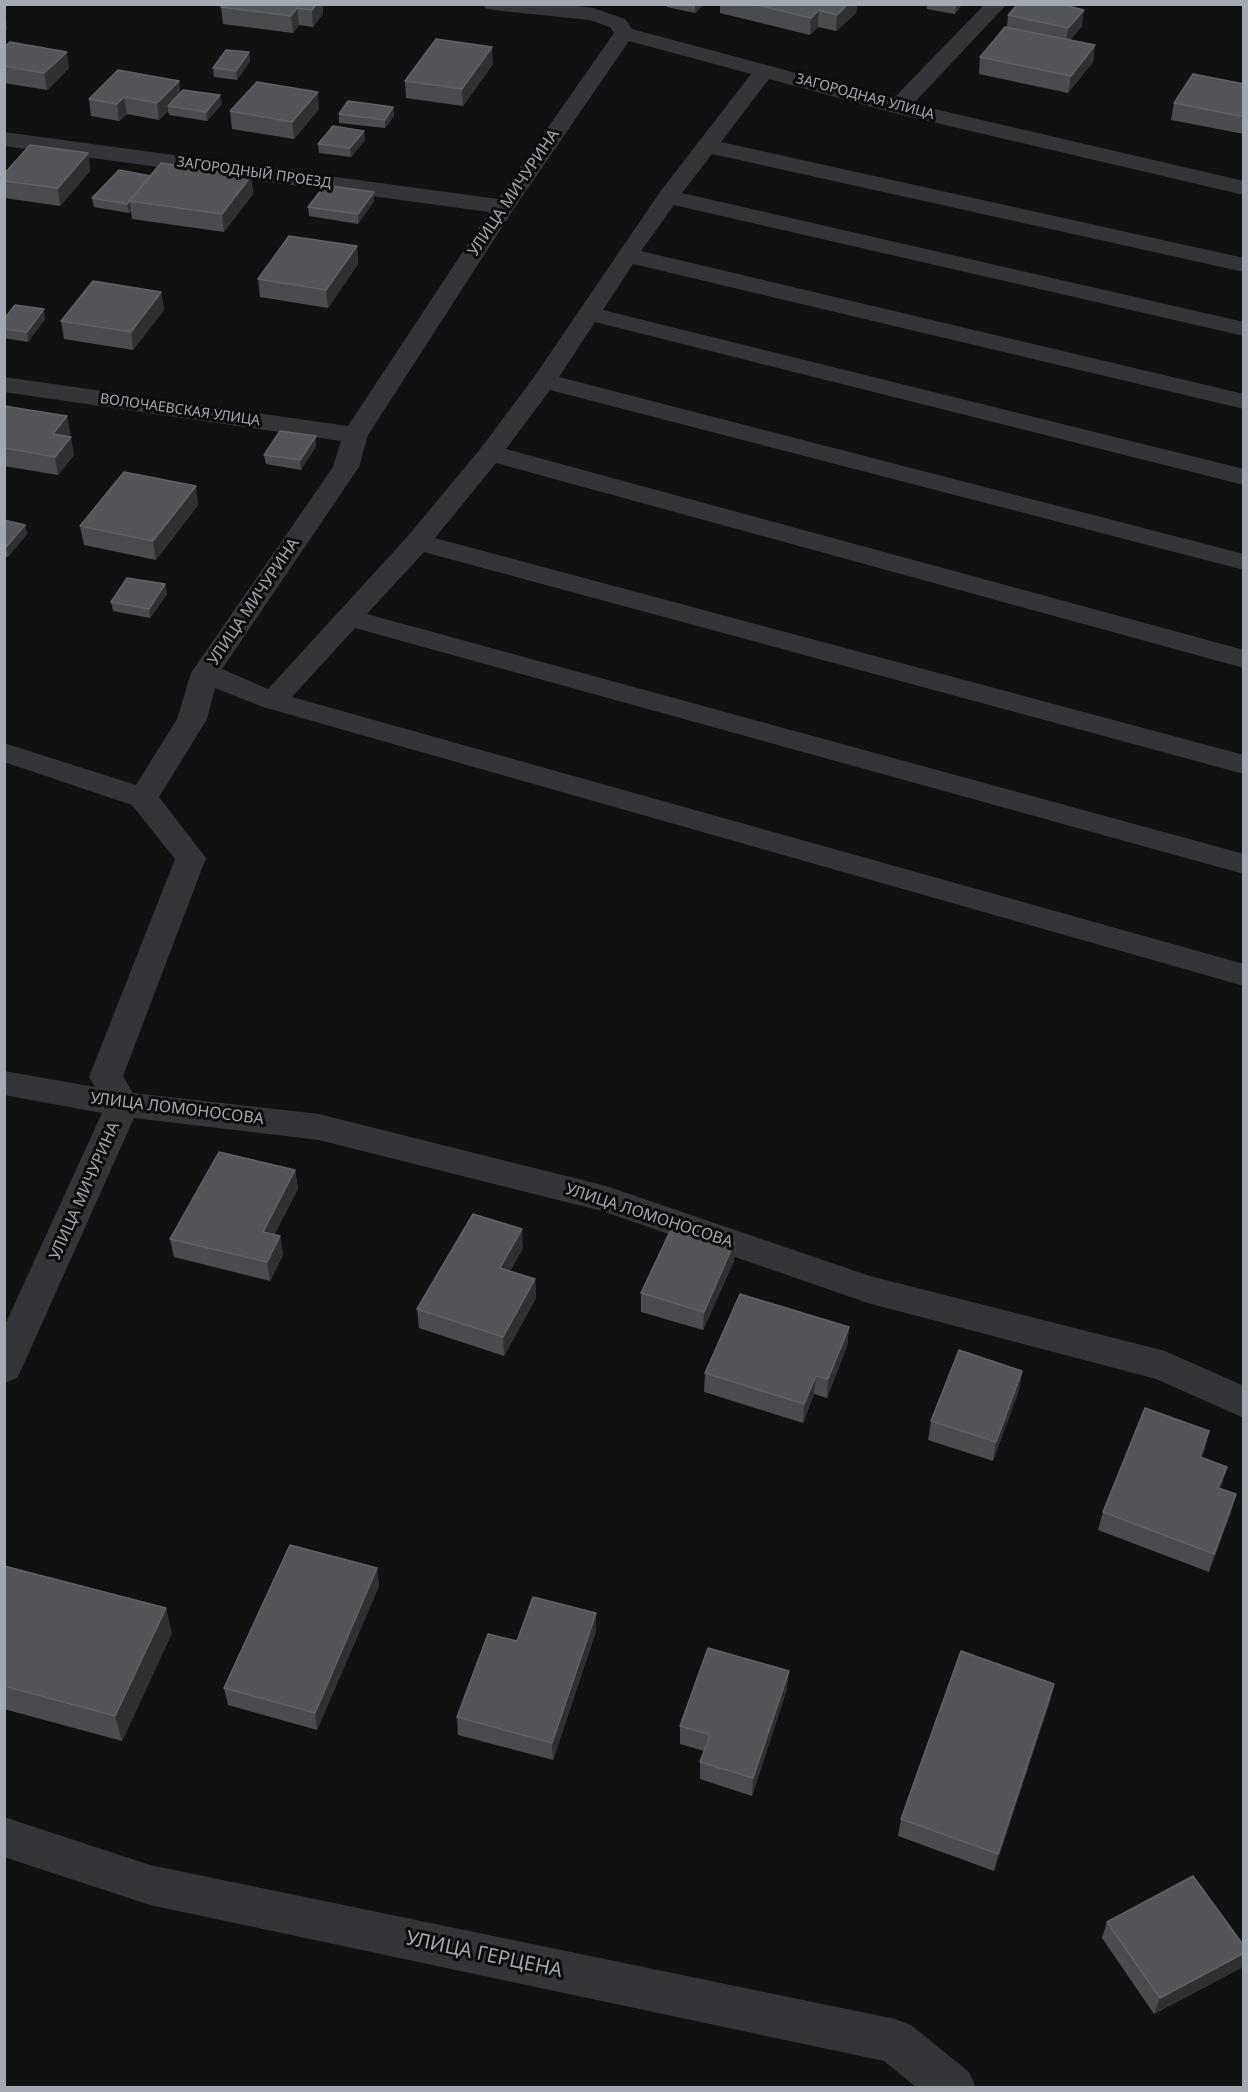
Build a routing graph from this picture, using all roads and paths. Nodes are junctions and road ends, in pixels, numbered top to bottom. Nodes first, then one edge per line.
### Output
1 (492, 4) edge
2 (997, 4) edge
3 (624, 33) junction
4 (765, 70) junction
5 (898, 107) junction
6 (4, 139) edge
7 (707, 146) junction
8 (1244, 188) edge
9 (668, 197) junction
10 (504, 207) junction
11 (627, 255) junction
12 (1244, 264) edge
13 (588, 313) junction
14 (1244, 329) edge
15 (544, 381) junction
16 (4, 384) edge
17 (1244, 402) edge
18 (355, 435) junction
19 (490, 453) junction
20 (1244, 477) edge
21 (418, 542) junction
22 (1244, 562) edge
23 (349, 618) junction
24 (1244, 660) edge
25 (205, 673) junction
26 (273, 701) junction
27 (4, 752) edge
28 (1244, 765) edge
29 (142, 798) junction
30 (1244, 864) edge
31 (1244, 975) edge
32 (4, 1083) edge
33 (123, 1104) junction
34 (4, 1368) edge
35 (1244, 1403) edge
36 (4, 1837) edge
37 (953, 2088) edge

1 - 3 street, ЗАГОРОДНАЯ УЛИЦА
2 - 5 street
3 - 4 street, ЗАГОРОДНАЯ УЛИЦА
3 - 10 street, УЛИЦА МИЧУРИНА
4 - 5 street, ЗАГОРОДНАЯ УЛИЦА
4 - 7 street
5 - 8 street, ЗАГОРОДНАЯ УЛИЦА
6 - 10 street, ЗАГОРОДНЫЙ ПРОЕЗД
7 - 9 street
7 - 12 street
9 - 11 street
9 - 14 street
10 - 18 street, УЛИЦА МИЧУРИНА
11 - 13 street
11 - 17 street
13 - 15 street
13 - 20 street
15 - 19 street
15 - 22 street
16 - 18 street, ВОЛОЧАЕВСКАЯ УЛИЦА
18 - 25 street, УЛИЦА МИЧУРИНА
19 - 21 street
19 - 24 street
21 - 23 street
21 - 28 street
23 - 26 street
23 - 30 street
25 - 26 street
25 - 29 street, УЛИЦА МИЧУРИНА
26 - 31 street
27 - 29 street
29 - 33 street, УЛИЦА МИЧУРИНА
32 - 33 street, УЛИЦА ЛОМОНОСОВА
33 - 34 street, УЛИЦА МИЧУРИНА
33 - 35 street, УЛИЦА ЛОМОНОСОВА
36 - 37 street, УЛИЦА ГЕРЦЕНА

